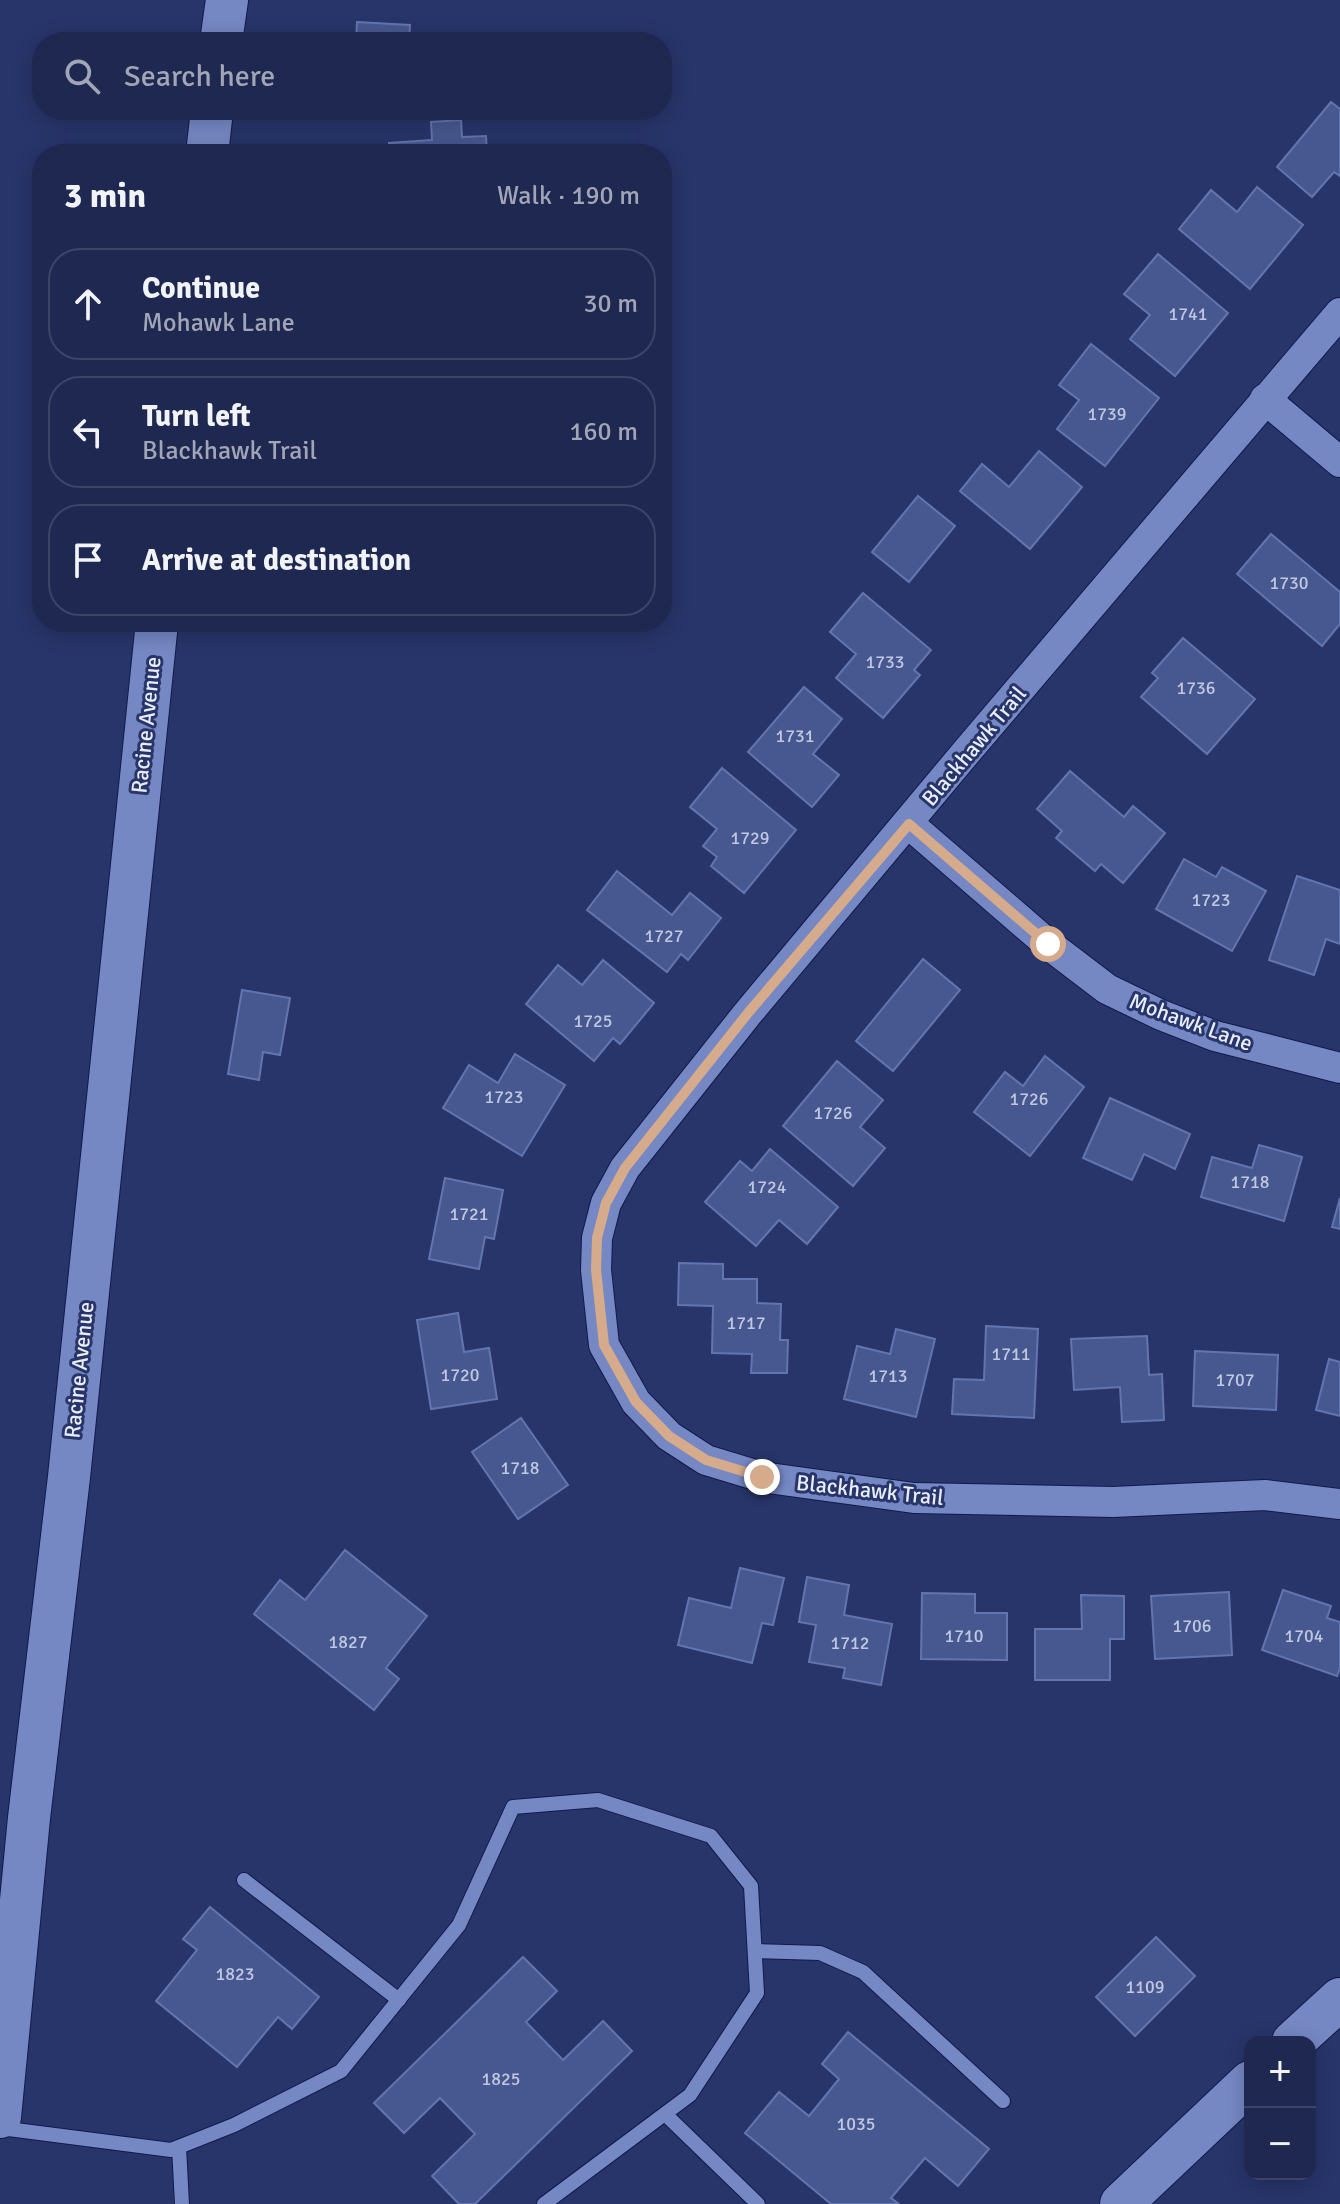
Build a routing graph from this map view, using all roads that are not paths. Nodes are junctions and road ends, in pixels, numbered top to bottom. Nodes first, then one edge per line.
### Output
1 (227, 0) edge
2 (222, 32) edge
3 (211, 120) edge
4 (208, 144) edge
5 (1340, 313) edge
6 (1265, 399) junction
7 (1340, 462) edge
8 (156, 632) edge
9 (909, 824) junction
10 (1340, 1068) edge
11 (1340, 1504) edge
12 (244, 1880) dead end
13 (755, 1951) junction
14 (1340, 1999) edge
15 (399, 2000) junction
16 (1300, 2036) edge
17 (1244, 2088) edge
18 (1, 2097) edge
19 (1003, 2101) dead end
20 (665, 2114) junction
21 (0, 2128) edge
22 (179, 2147) junction
23 (182, 2204) edge
24 (544, 2204) edge
25 (758, 2204) edge
26 (1121, 2204) edge

1 - 2 main road
3 - 4 main road
5 - 6 street, Blackhawk Trail
6 - 7 street
6 - 9 street, Blackhawk Trail
8 - 18 main road, Racine Avenue
9 - 10 street, Mohawk Lane
9 - 11 street, Blackhawk Trail
12 - 15 lane
13 - 15 lane
13 - 19 lane
13 - 20 lane
14 - 16 main road
15 - 22 lane
17 - 26 main road
20 - 24 lane
20 - 25 lane
21 - 22 lane
22 - 23 lane

